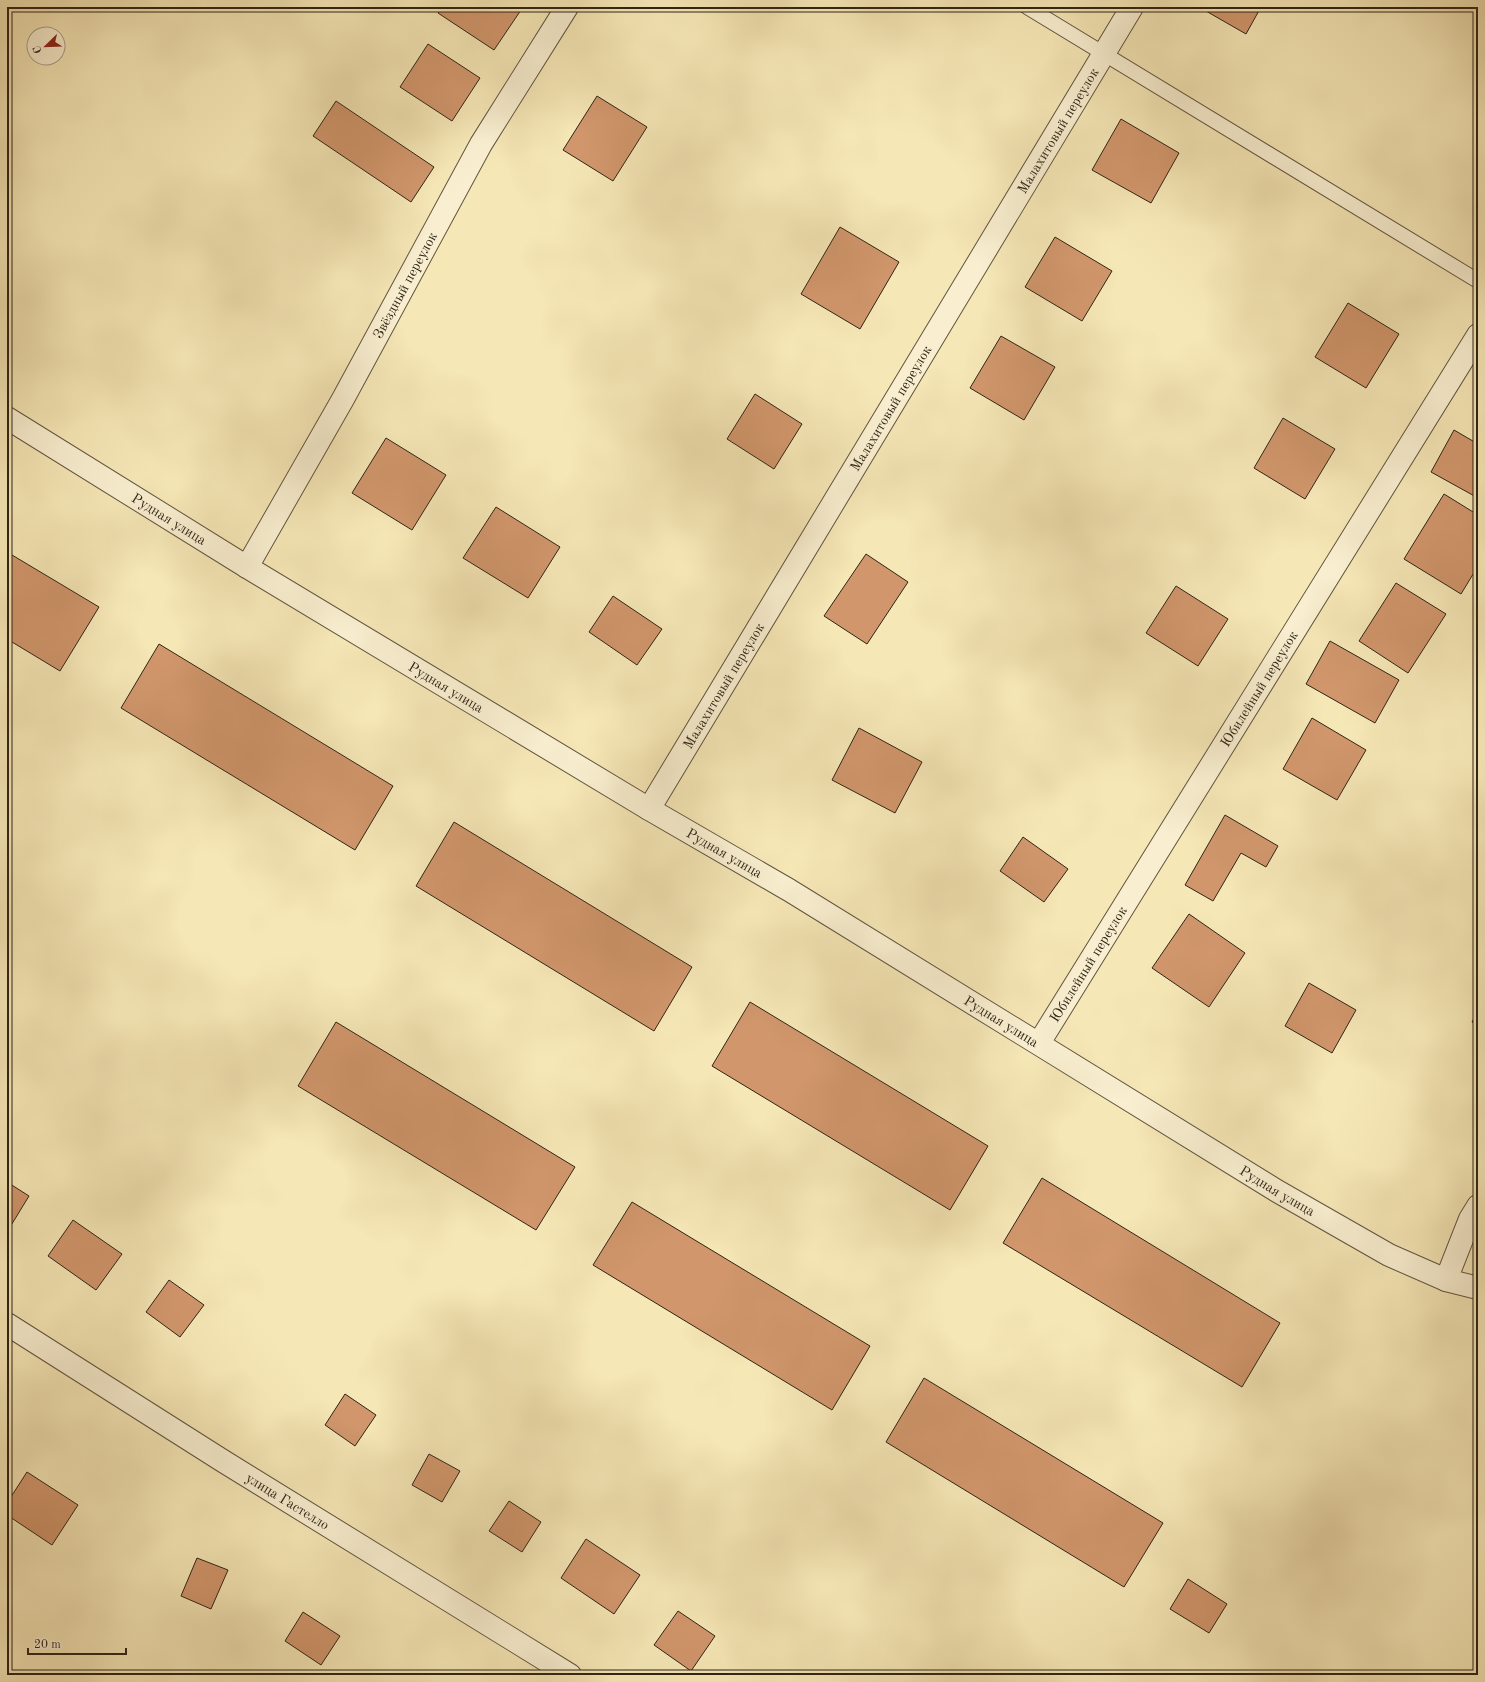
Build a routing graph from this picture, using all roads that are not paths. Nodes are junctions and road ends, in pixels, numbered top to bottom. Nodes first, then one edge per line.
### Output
1 (567, 7) edge
2 (1027, 7) edge
3 (1132, 7) edge
4 (1104, 54) junction
5 (1478, 281) edge
6 (1478, 335) edge
7 (7, 418) edge
8 (248, 567) junction
9 (649, 809) junction
10 (1038, 1043) junction
11 (1478, 1206) edge
12 (1446, 1280) junction
13 (1478, 1288) edge
14 (7, 1324) edge
15 (570, 1675) edge

1 - 8 street, Звёздный переулок
2 - 4 lane
3 - 4 street, Малахитовый переулок
4 - 5 lane
4 - 9 street, Малахитовый переулок
6 - 10 street, Юбилейный переулок
7 - 8 street, Рудная улица
8 - 9 street, Рудная улица
9 - 10 street, Рудная улица
10 - 12 street, Рудная улица
11 - 12 street
12 - 13 street, Рудная улица
14 - 15 street, улица Гастелло

